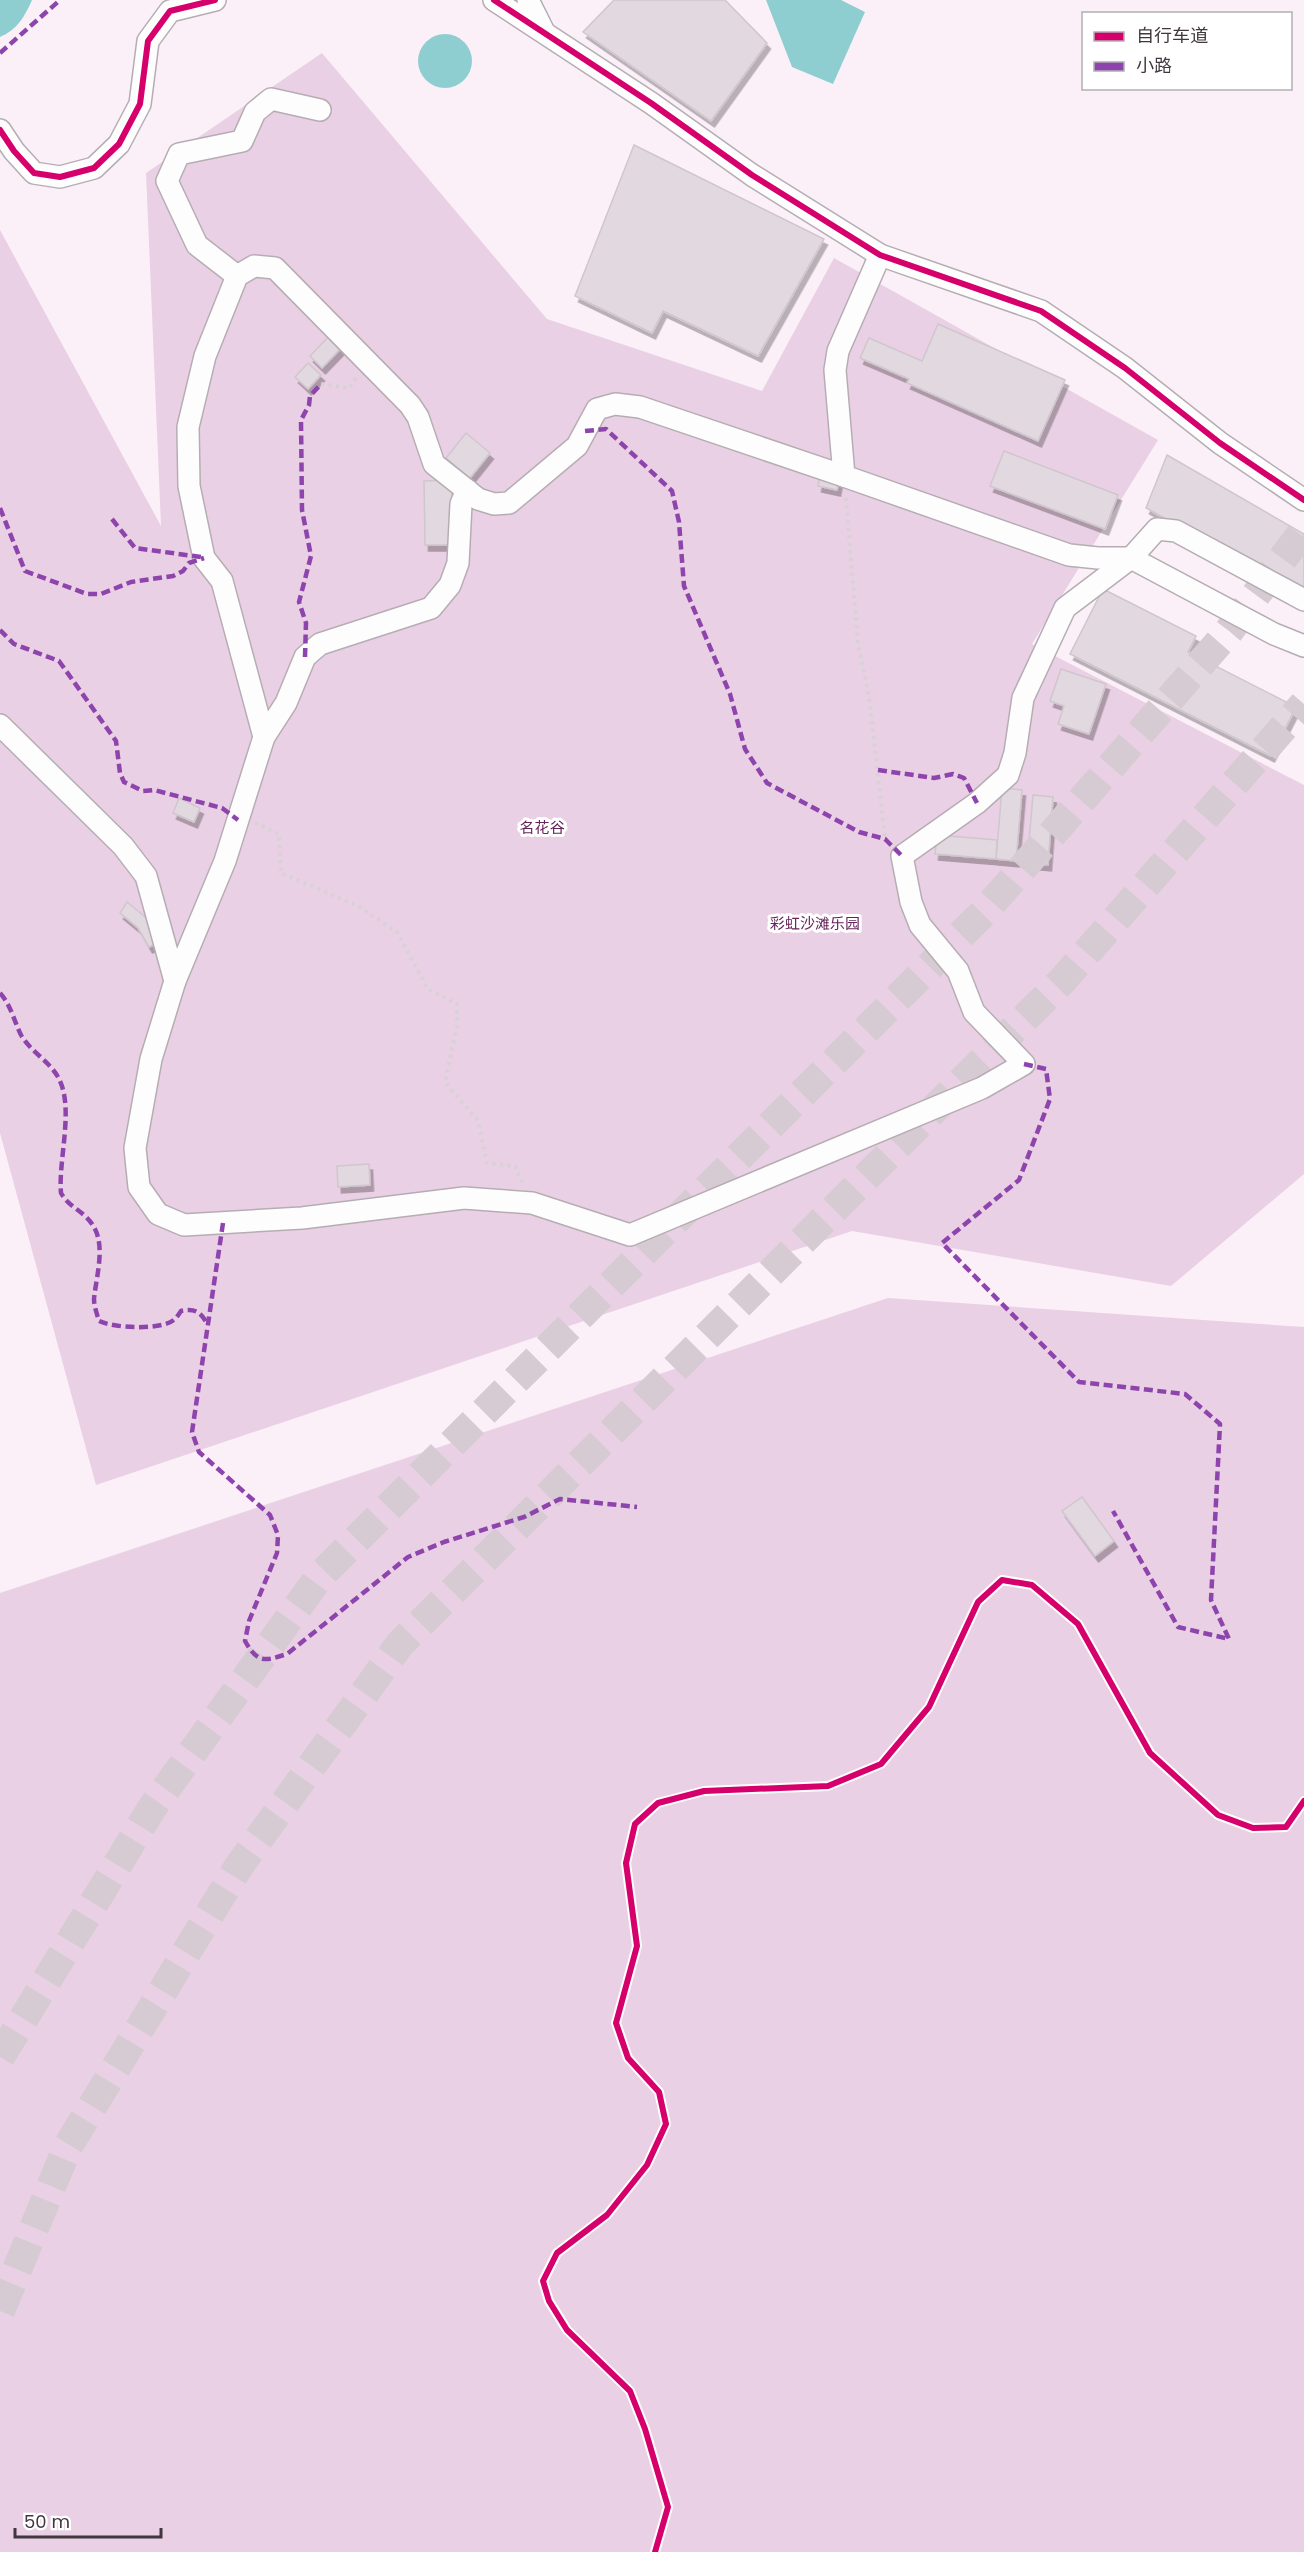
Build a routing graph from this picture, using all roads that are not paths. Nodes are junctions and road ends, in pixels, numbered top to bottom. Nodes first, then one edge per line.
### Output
1 (215, 0) edge
2 (494, 0) edge
3 (528, 0) edge
4 (544, 31) junction
5 (320, 110) dead end
6 (0, 130) edge
7 (880, 255) junction
8 (237, 276) junction
9 (844, 476) junction
10 (467, 490) junction
11 (1304, 500) edge
12 (1131, 558) junction
13 (1304, 600) edge
14 (1304, 646) edge
15 (0, 725) edge
16 (264, 737) junction
17 (175, 981) junction

1 - 6 street
2 - 4 street
3 - 4 street
4 - 7 street
5 - 8 street
7 - 9 street
7 - 11 street
8 - 10 street
8 - 16 street
9 - 10 street
9 - 12 street
10 - 16 street
12 - 13 street
12 - 14 street
12 - 17 street
15 - 17 street
16 - 17 street

